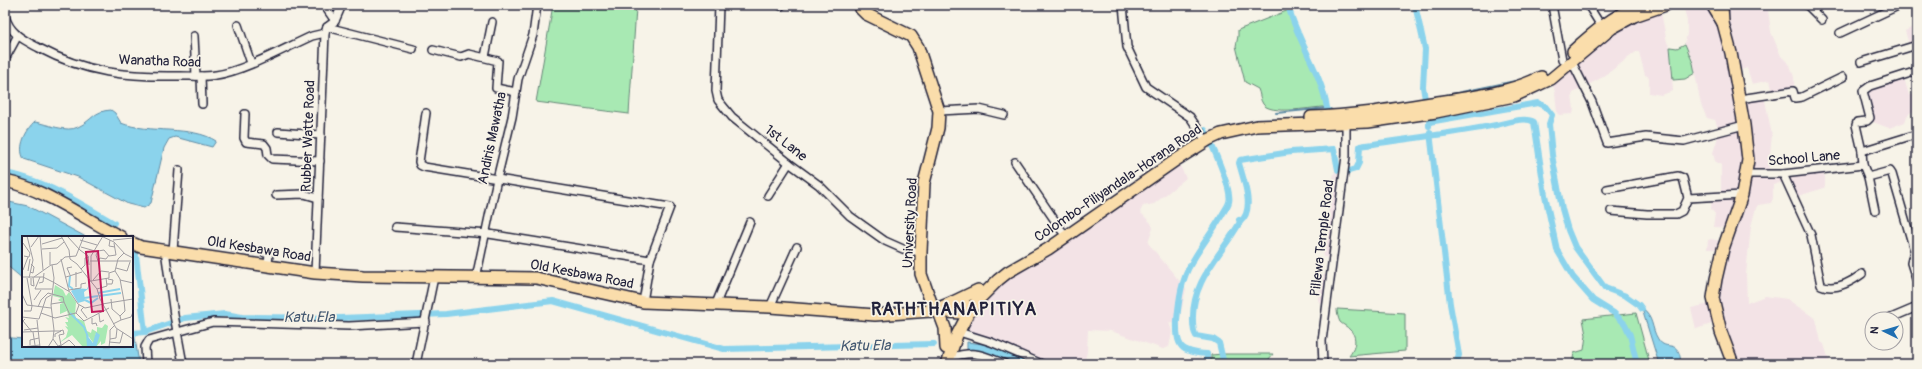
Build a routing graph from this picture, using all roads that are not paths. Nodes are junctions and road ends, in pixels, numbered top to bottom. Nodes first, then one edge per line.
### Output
1 (324, 5) edge
2 (342, 5) edge
3 (537, 5) edge
4 (718, 5) edge
5 (860, 5) edge
6 (1123, 5) edge
7 (1552, 5) edge
8 (1588, 5) edge
9 (1639, 5) edge
10 (1666, 5) edge
11 (1807, 5) edge
12 (1900, 5) edge
13 (1713, 6) edge
14 (1620, 9) edge
15 (5, 16) edge
16 (1822, 20) dead end
17 (335, 21) junction
18 (492, 22) dead end
19 (238, 25) dead end
20 (1603, 29) junction
21 (326, 30) junction
22 (1840, 33) dead end
23 (194, 36) dead end
24 (17, 37) junction
25 (1917, 45) edge
26 (413, 49) dead end
27 (433, 50) dead end
28 (485, 57) junction
29 (5, 59) edge
30 (1567, 61) junction
31 (1861, 62) dead end
32 (251, 63) junction
33 (1917, 71) edge
34 (199, 76) junction
35 (1843, 77) dead end
36 (516, 92) junction
37 (1739, 100) junction
38 (202, 104) dead end
39 (939, 111) junction
40 (426, 113) dead end
41 (245, 114) dead end
42 (1004, 115) dead end
43 (1346, 124) junction
44 (1744, 125) junction
45 (278, 132) dead end
46 (1917, 134) edge
47 (321, 135) junction
48 (1205, 138) junction
49 (1862, 151) junction
50 (320, 161) junction
51 (1015, 162) dead end
52 (789, 163) junction
53 (1863, 165) junction
54 (179, 170) dead end
55 (1746, 174) junction
56 (1783, 174) junction
57 (1868, 177) junction
58 (496, 179) junction
59 (5, 181) edge
60 (1607, 189) dead end
61 (276, 195) dead end
62 (1742, 195) junction
63 (768, 196) dead end
64 (318, 198) junction
65 (1688, 198) junction
66 (1611, 211) dead end
67 (1875, 211) dead end
68 (1089, 215) junction
69 (750, 222) dead end
70 (395, 227) dead end
71 (1062, 231) junction
72 (485, 234) junction
73 (119, 236) edge
74 (133, 243) edge
75 (797, 247) dead end
76 (169, 251) junction
77 (921, 252) junction
78 (265, 253) dead end
79 (650, 260) junction
80 (268, 265) junction
81 (316, 273) junction
82 (1862, 274) dead end
83 (434, 277) junction
84 (476, 278) junction
85 (1917, 282) edge
86 (978, 290) junction
87 (643, 302) junction
88 (953, 302) junction
89 (715, 306) junction
90 (770, 307) junction
91 (1917, 307) edge
92 (964, 309) junction
93 (935, 312) junction
94 (1904, 312) edge
95 (426, 322) junction
96 (177, 330) junction
97 (959, 332) junction
98 (945, 359) edge
99 (146, 364) edge
100 (183, 364) edge
101 (416, 364) edge
102 (1004, 364) edge
103 (1042, 364) edge
104 (1323, 364) edge
105 (1733, 364) edge

1 - 17 street
2 - 17 street
3 - 36 street, Andiris Mawatha
4 - 52 street, 1st Lane
5 - 39 main road, University Road
6 - 48 street
7 - 30 street
8 - 20 street
9 - 14 main road, Colombo-Piliyandala-Horana Road
10 - 20 main road, Colombo-Piliyandala-Horana Road
11 - 16 street
12 - 22 street
13 - 37 main road
14 - 20 main road, Colombo-Piliyandala-Horana Road
15 - 24 street
17 - 21 street
18 - 28 street
19 - 32 street
20 - 30 main road, Colombo-Piliyandala-Horana Road
21 - 26 street
21 - 32 street, Wanatha Road
21 - 47 street, Rubber Watte Road
23 - 34 street
24 - 29 street
24 - 34 street, Wanatha Road
25 - 31 street
27 - 28 street
28 - 36 street
30 - 43 main road, Colombo-Piliyandala-Horana Road
30 - 44 street
32 - 34 street, Wanatha Road
33 - 49 street
34 - 38 street
35 - 37 street
36 - 58 street, Andiris Mawatha
37 - 44 main road
39 - 42 street
39 - 77 main road, University Road
40 - 58 street
41 - 50 street
43 - 48 main road, Colombo-Piliyandala-Horana Road
43 - 104 street, Pillewa Temple Road
44 - 55 main road
45 - 47 street
46 - 49 street
47 - 50 street, Rubber Watte Road
48 - 68 main road, Colombo-Piliyandala-Horana Road
49 - 53 street
50 - 64 street, Rubber Watte Road
51 - 71 street
52 - 63 street
52 - 77 street, 1st Lane
53 - 56 street, School Lane
53 - 57 street
54 - 76 street
55 - 56 street, School Lane
55 - 62 main road
56 - 82 street
57 - 67 street
57 - 85 street
58 - 72 street, Andiris Mawatha
58 - 79 street
59 - 73 main road
60 - 65 street
61 - 64 street
62 - 65 street
62 - 105 main road
64 - 81 street, Rubber Watte Road
65 - 66 street
68 - 71 main road, Colombo-Piliyandala-Horana Road
68 - 97 main road, Colombo-Piliyandala-Horana Road
69 - 89 street
70 - 72 street
71 - 86 main road, Colombo-Piliyandala-Horana Road
72 - 79 street
72 - 84 street, Andiris Mawatha
74 - 76 main road, Old Kesbawa Road
75 - 90 street
76 - 80 main road, Old Kesbawa Road
76 - 96 street
77 - 93 main road, University Road
78 - 80 street
79 - 87 street
80 - 81 main road, Old Kesbawa Road
81 - 83 main road, Old Kesbawa Road
83 - 84 main road, Old Kesbawa Road
83 - 95 street
84 - 87 main road, Old Kesbawa Road
86 - 88 main road, Old Kesbawa Road
86 - 92 main road, Colombo-Piliyandala-Horana Road
87 - 89 main road, Old Kesbawa Road
88 - 92 main road
88 - 93 main road, Old Kesbawa Road
89 - 90 main road, Old Kesbawa Road
90 - 93 main road, Old Kesbawa Road
91 - 94 street
92 - 93 main road, Old Kesbawa Road
92 - 98 main road, Colombo-Piliyandala-Horana Road
93 - 98 main road, University Road
95 - 96 street
95 - 101 street
96 - 99 street
96 - 100 street
97 - 98 main road, Colombo-Piliyandala-Horana Road
97 - 103 street
98 - 102 street

